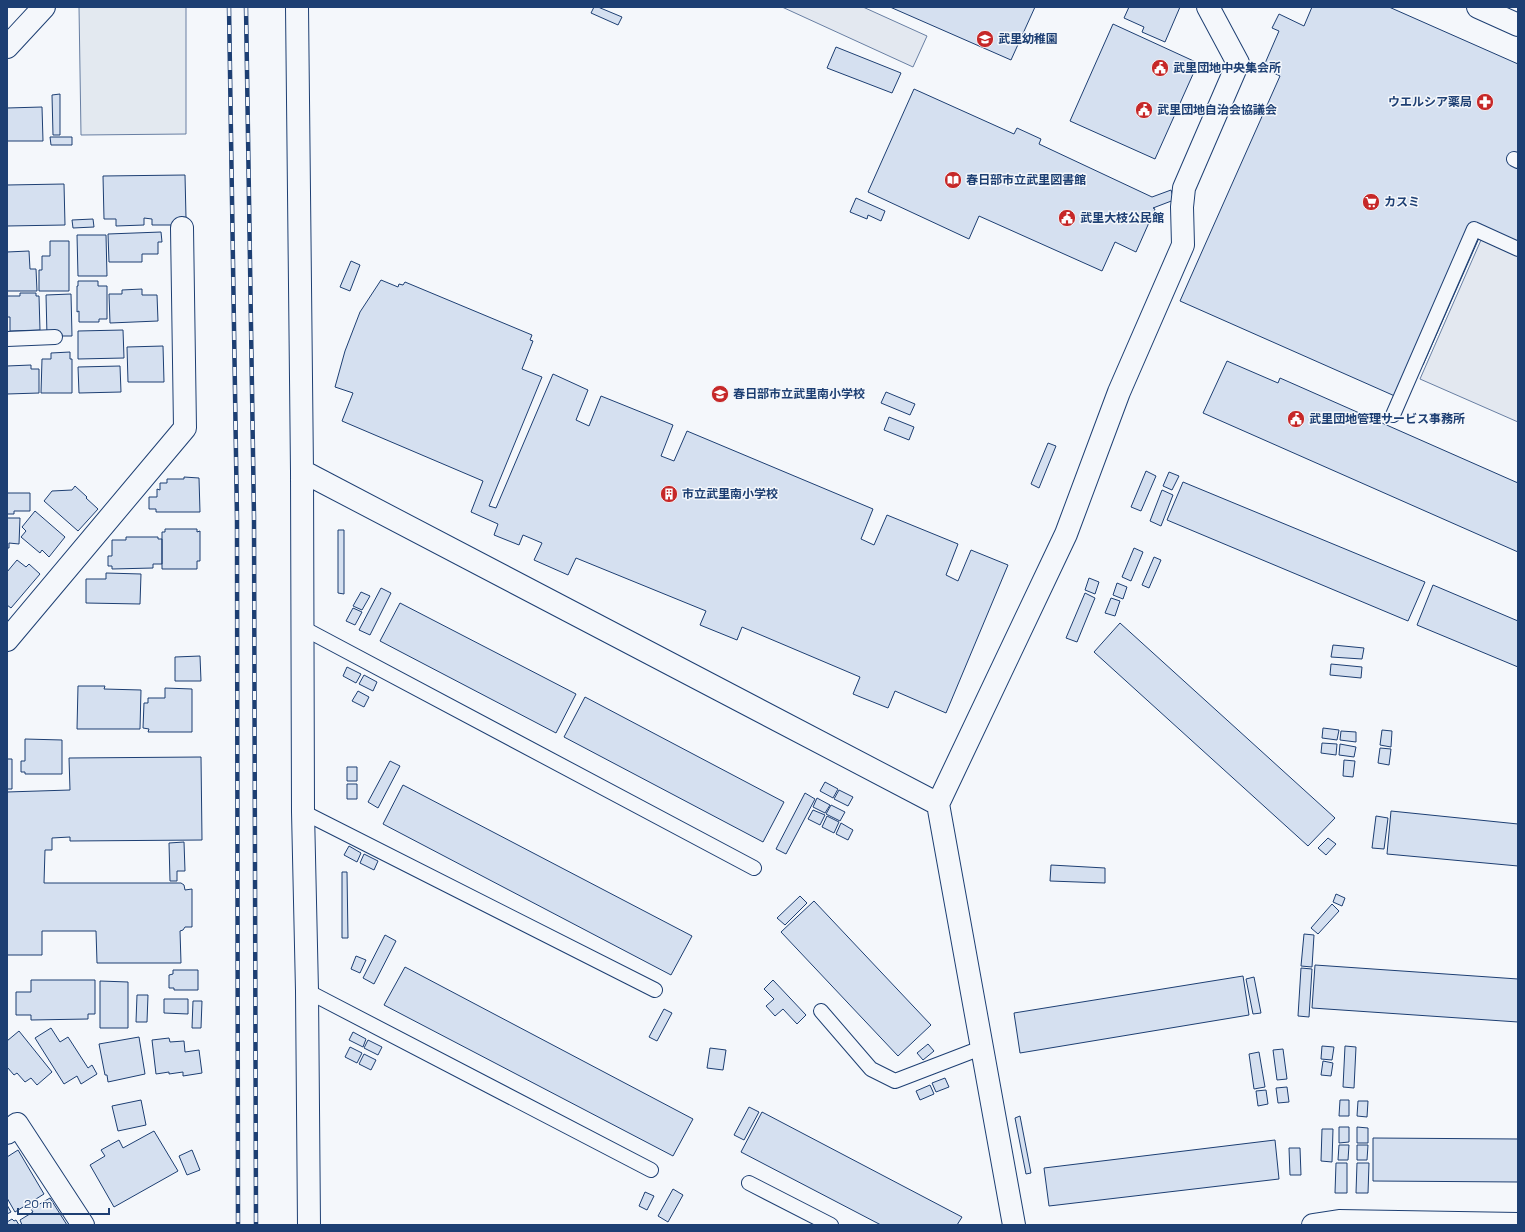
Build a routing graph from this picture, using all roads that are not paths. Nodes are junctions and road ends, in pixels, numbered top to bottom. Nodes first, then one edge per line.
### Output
1 (44, 7) edge
2 (297, 7) edge
3 (1208, 7) edge
4 (1478, 7) edge
5 (1518, 25) edge
6 (7, 47) edge
7 (182, 228) dead end
8 (1518, 249) edge
9 (55, 337) dead end
10 (7, 339) edge
11 (1393, 415) dead end
12 (302, 471) junction
13 (303, 628) junction
14 (7, 640) edge
15 (938, 804) junction
16 (303, 812) junction
17 (754, 868) dead end
18 (655, 990) dead end
19 (307, 991) junction
20 (821, 1011) dead end
21 (981, 1048) junction
22 (7, 1133) edge
23 (651, 1170) dead end
24 (749, 1183) dead end
25 (1518, 1224) edge
26 (83, 1225) edge
27 (309, 1225) edge
28 (831, 1225) edge
29 (1014, 1225) edge
30 (1313, 1225) edge

1 - 6 street
2 - 12 street
3 - 15 street
4 - 5 street
7 - 14 street
8 - 11 lane
9 - 10 lane
12 - 13 street
12 - 15 street
13 - 16 street
13 - 17 lane
15 - 21 street
16 - 18 lane
16 - 19 street
19 - 23 lane
19 - 27 street
20 - 21 lane
21 - 29 street
22 - 26 street
24 - 28 lane
25 - 30 street

